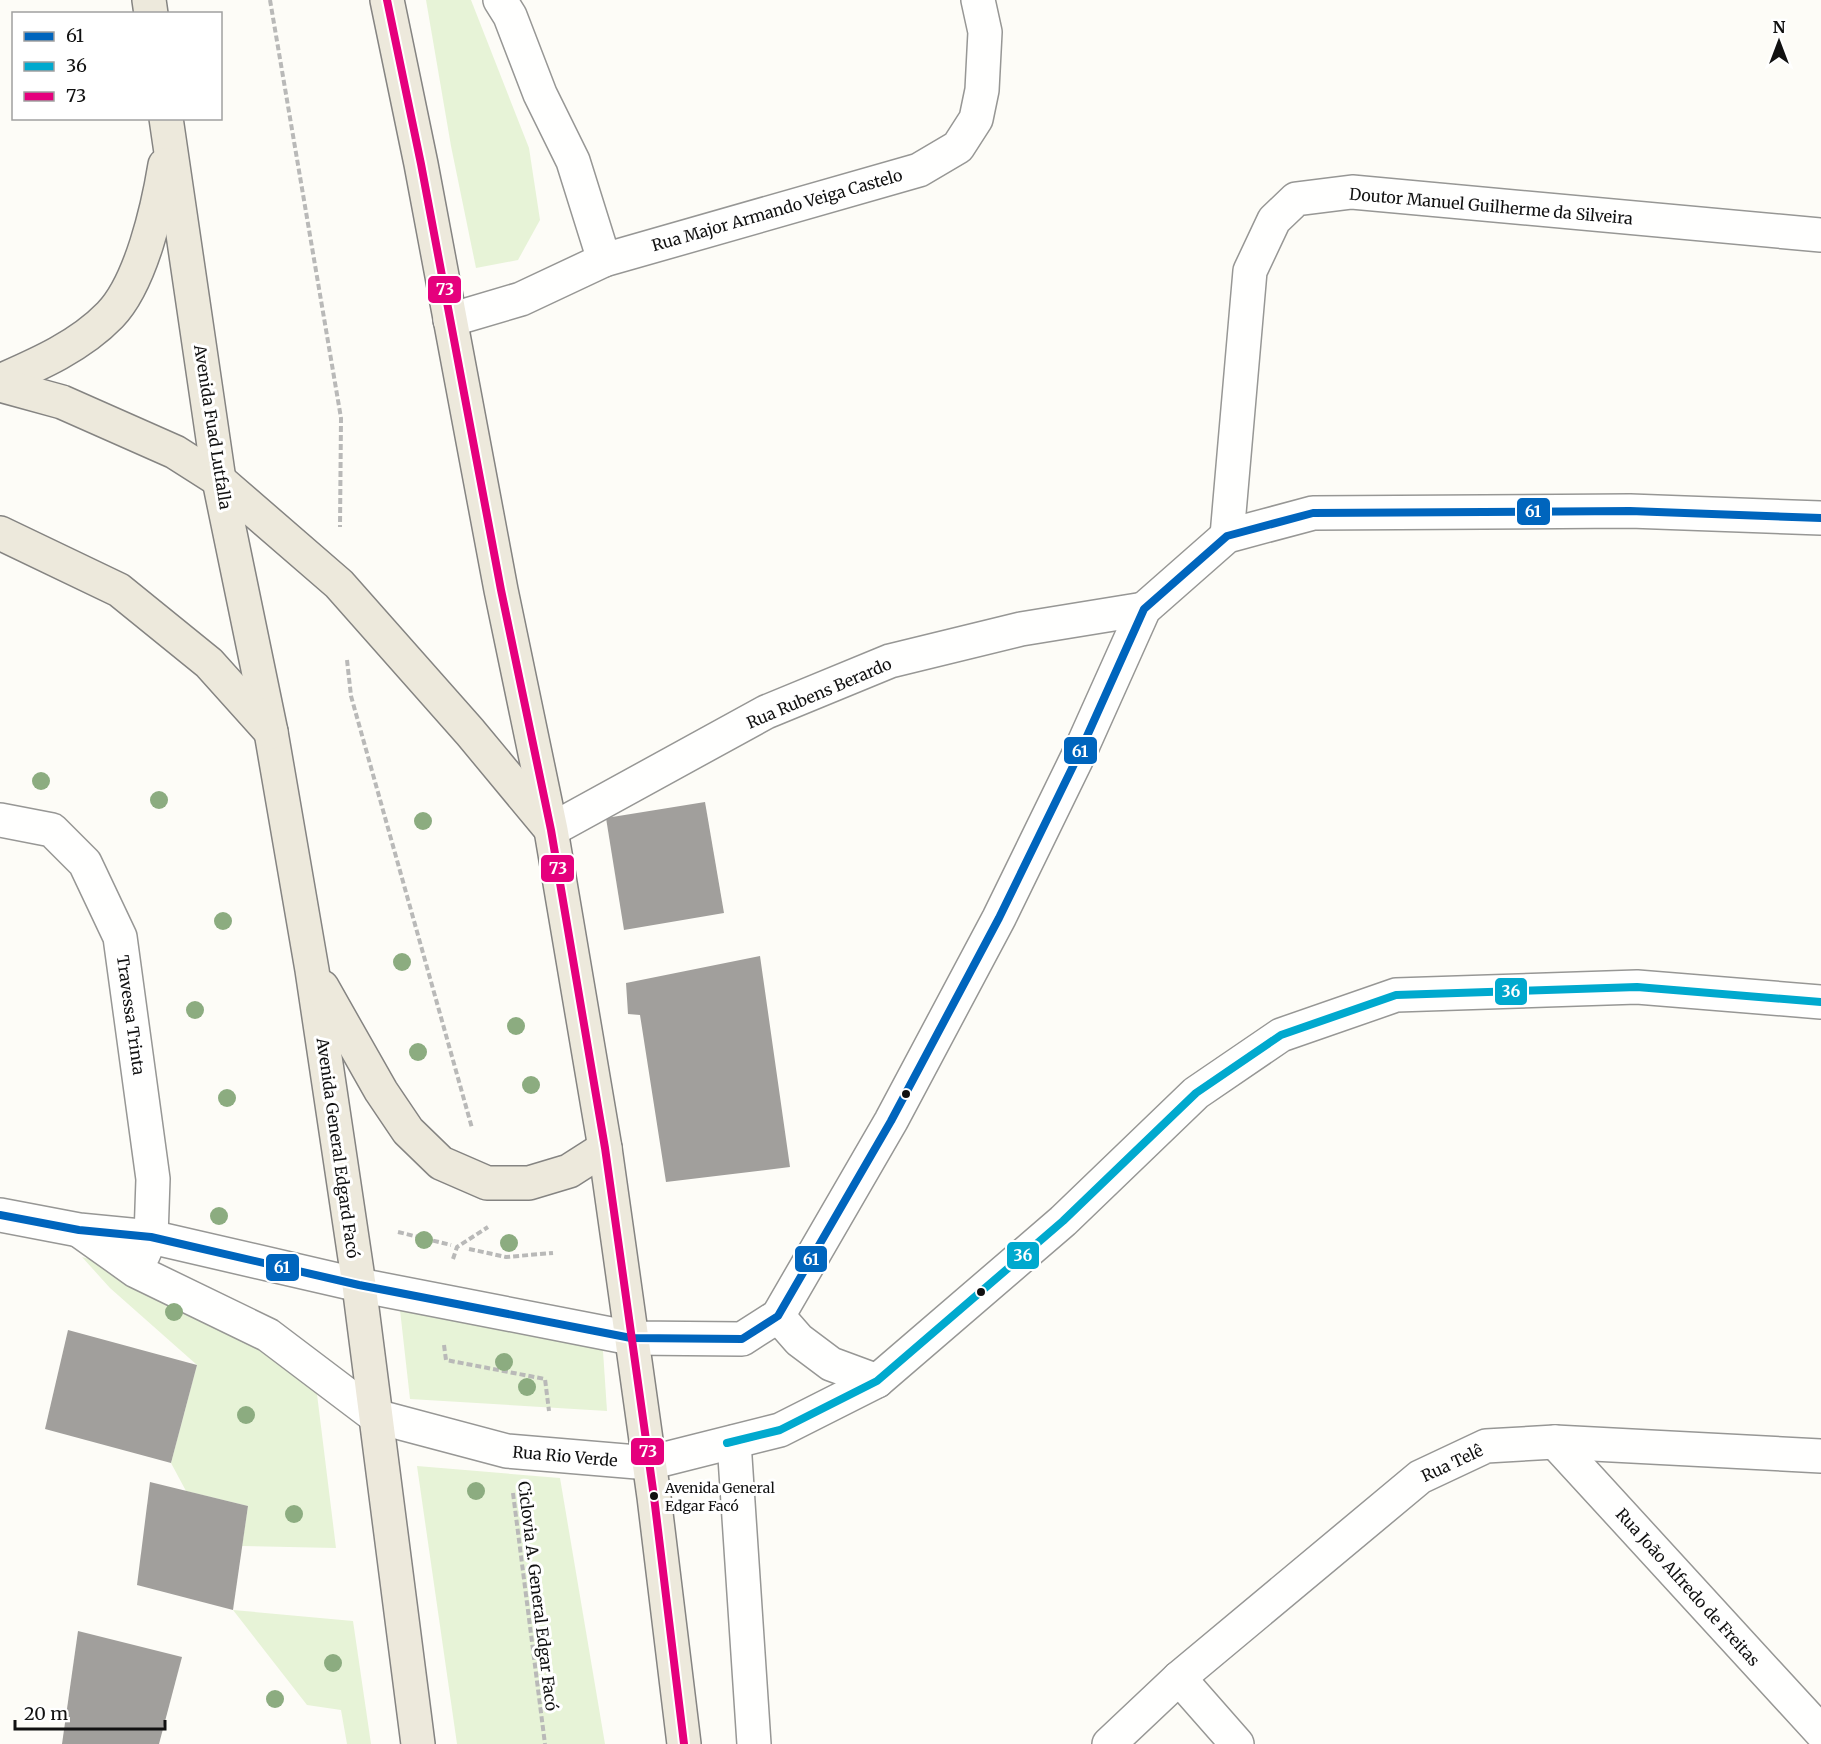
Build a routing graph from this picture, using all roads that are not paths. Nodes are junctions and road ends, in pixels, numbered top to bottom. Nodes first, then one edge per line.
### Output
1 (387, 0) edge
2 (501, 0) edge
3 (978, 0) edge
4 (168, 129) edge
5 (1821, 235) edge
6 (604, 260) junction
7 (450, 320) junction
8 (0, 383) edge
9 (219, 480) junction
10 (1821, 518) edge
11 (0, 533) edge
12 (1227, 536) junction
13 (1144, 609) junction
14 (271, 732) junction
15 (0, 820) edge
16 (551, 830) junction
17 (312, 970) junction
18 (1821, 1002) edge
19 (604, 1148) junction
20 (0, 1215) edge
21 (79, 1230) junction
22 (151, 1237) junction
23 (136, 1271) junction
24 (359, 1285) junction
25 (778, 1316) junction
26 (631, 1338) junction
27 (877, 1381) junction
28 (375, 1416) junction
29 (734, 1442) junction
30 (1555, 1442) junction
31 (1821, 1456) edge
32 (649, 1463) junction
33 (1179, 1678) junction
34 (1821, 1732) edge
35 (418, 1744) edge
36 (684, 1744) edge
37 (754, 1744) edge
38 (1109, 1744) edge
39 (1238, 1744) edge

1 - 7 main road
2 - 6 street
3 - 6 street, Rua Major Armando Veiga Castelo
4 - 8 main road
4 - 9 main road, Avenida Fuad Lutfalla
5 - 12 street, Doutor Manuel Guilherme da Silveira
6 - 7 street, Rua Major Armando Veiga Castelo
7 - 16 main road
8 - 9 main road
9 - 14 main road, Avenida Fuad Lutfalla
9 - 16 main road
10 - 12 street
11 - 14 main road
12 - 13 street
13 - 16 street, Rua Rubens Berardo
13 - 25 street
14 - 17 main road, Avenida General Edgard Facó
15 - 22 street, Travessa Trinta
16 - 19 main road
17 - 19 main road
17 - 24 main road, Avenida General Edgard Facó
18 - 27 street, Rua Rio Verde
19 - 26 main road
20 - 21 street, Rua Rio Verde
21 - 22 street, Rua Rio Verde
21 - 23 street, Rua Rio Verde
22 - 23 street, Travessa Trinta
22 - 24 street, Rua Rio Verde
23 - 28 street, Rua Rio Verde
24 - 26 street, Rua Rio Verde
24 - 28 main road, Avenida General Edgard Facó
25 - 26 street, Rua Rio Verde
25 - 27 street
26 - 32 main road
27 - 29 street, Rua Rio Verde
28 - 32 street, Rua Rio Verde
28 - 35 main road, Avenida General Edgard Facó
29 - 32 street, Rua Rio Verde
29 - 37 street
30 - 31 street, Rua Telê
30 - 33 street, Rua Telê
30 - 34 street, Rua João Alfredo de Freitas
32 - 36 main road
33 - 38 street, Rua Telê
33 - 39 street

